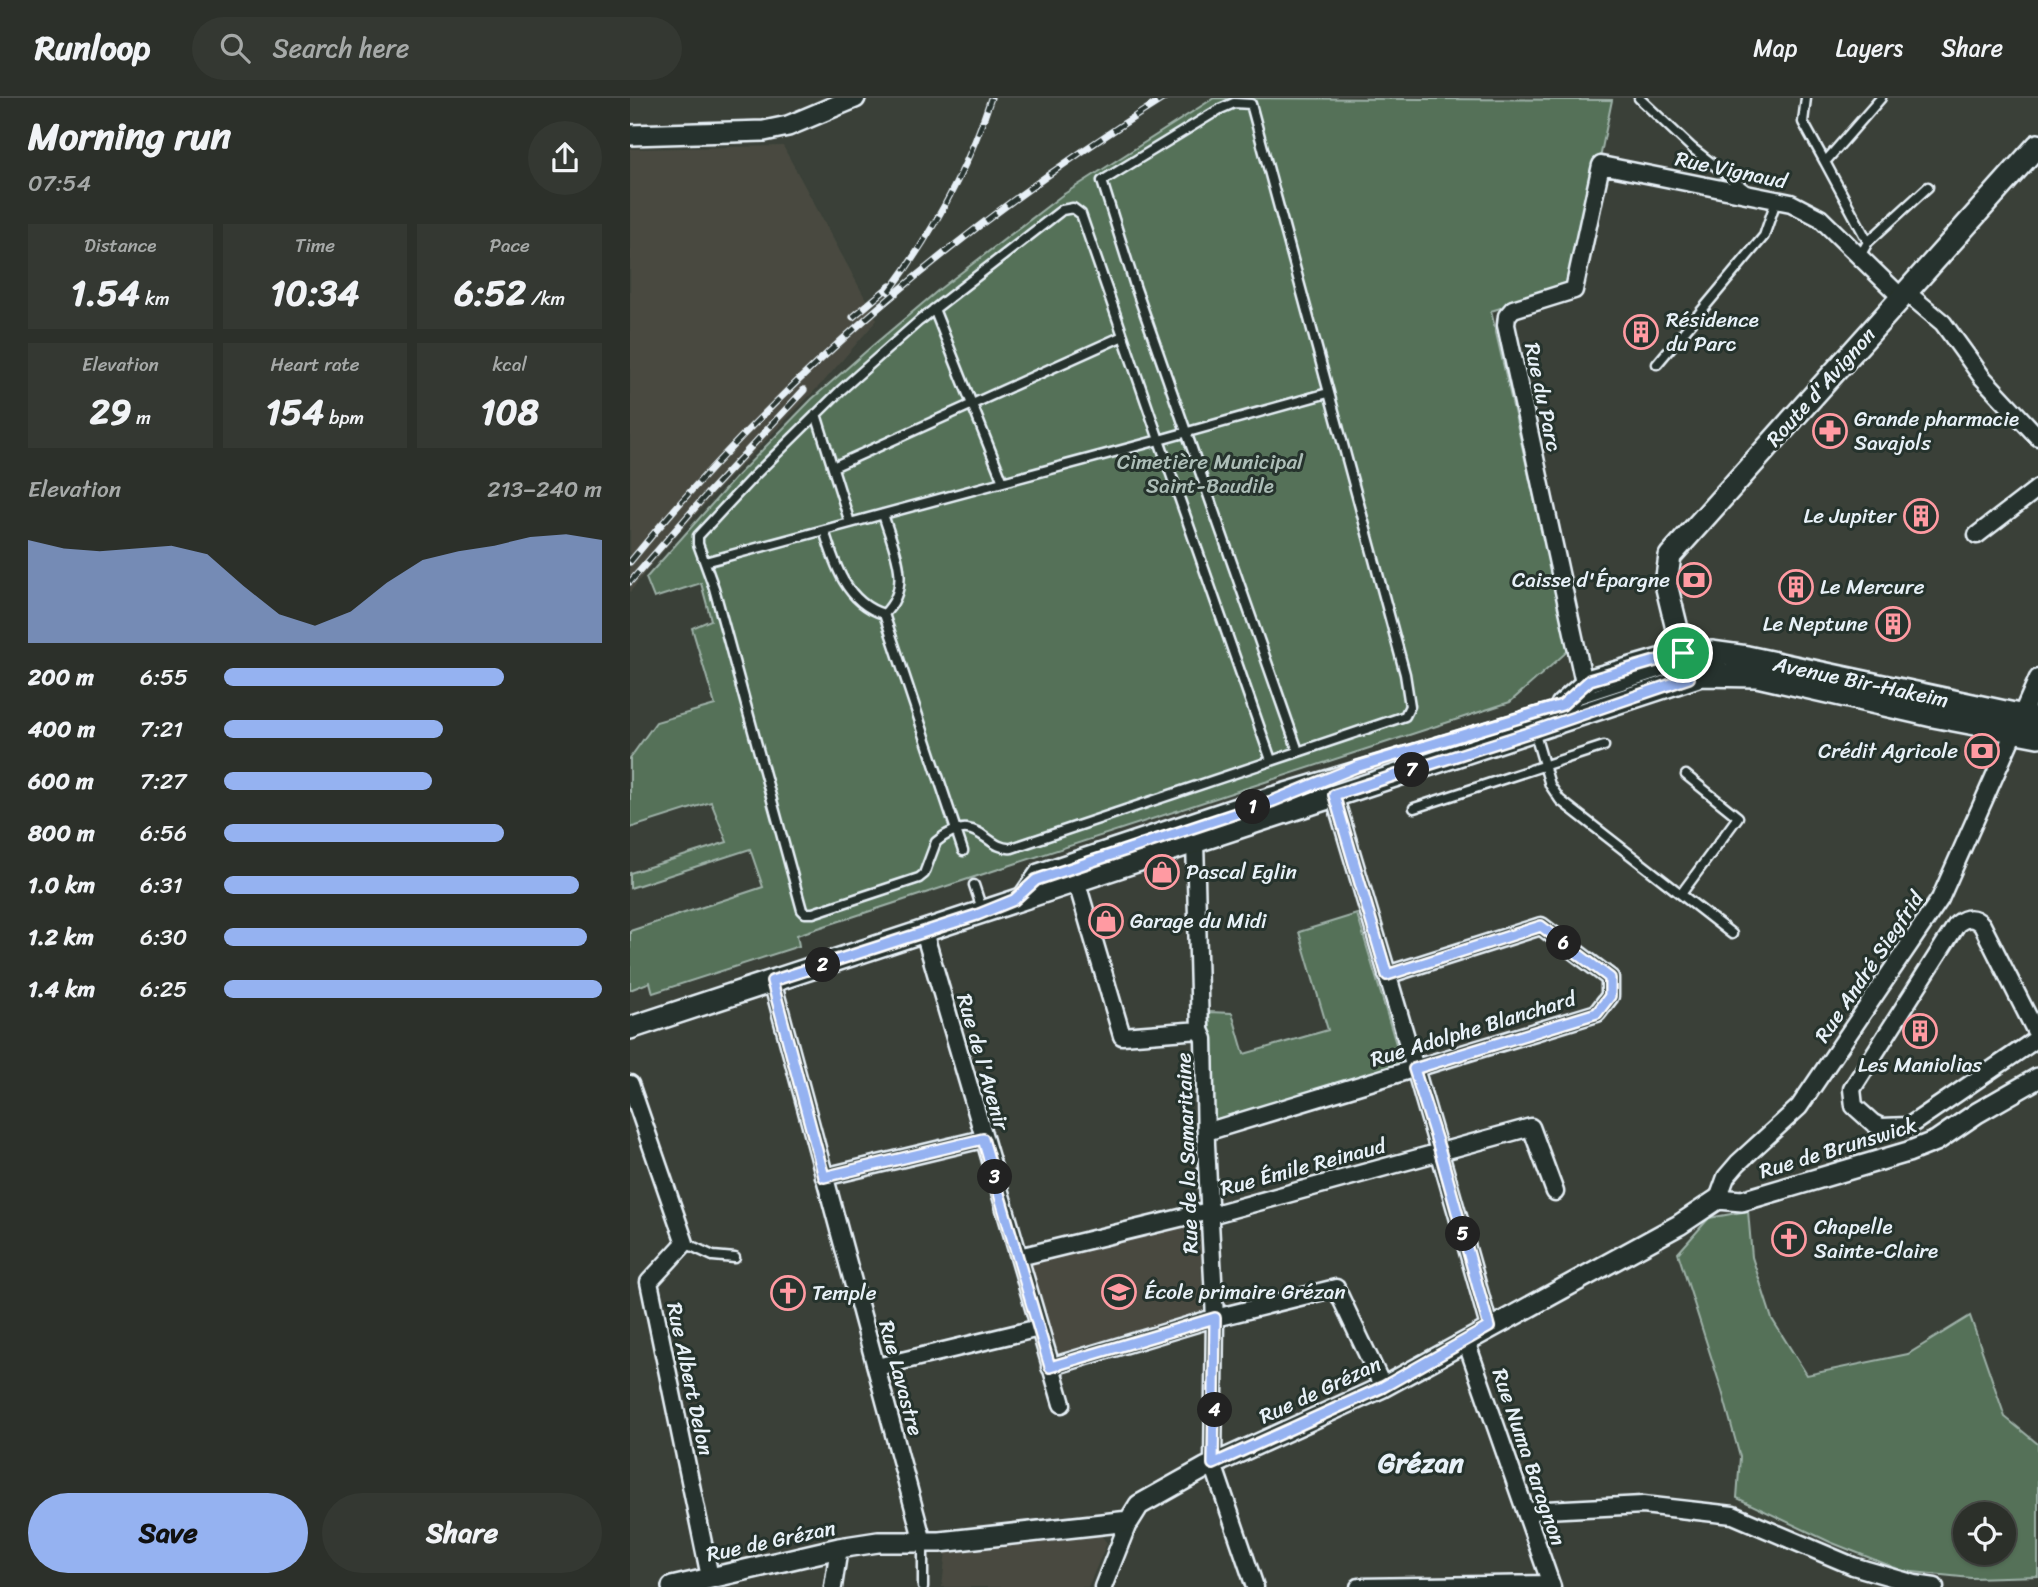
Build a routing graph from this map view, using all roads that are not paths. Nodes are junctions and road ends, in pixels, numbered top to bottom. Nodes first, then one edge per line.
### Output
1 (855, 98) edge
2 (1639, 98) edge
3 (1806, 98) edge
4 (1881, 98) edge
5 (630, 135) edge
6 (2038, 145) edge
7 (1825, 162) junction
8 (1601, 165) joint
9 (1928, 187) dead end
10 (1755, 197) junction
11 (1776, 201) junction
12 (1868, 242) junction
13 (1859, 257) junction
14 (1904, 295) junction
15 (934, 309) junction
16 (1123, 336) junction
17 (1657, 364) dead end
18 (1328, 393) junction
19 (972, 404) junction
20 (816, 414) junction
21 (1186, 432) junction
22 (2038, 437) edge
23 (1158, 440) junction
24 (833, 467) junction
25 (1003, 482) junction
26 (2038, 488) edge
27 (884, 514) junction
28 (850, 523) junction
29 (824, 530) junction
30 (1977, 536) dead end
31 (705, 562) junction
32 (884, 614) junction
33 (1686, 666) junction
34 (2038, 678) edge
35 (1584, 683) junction
36 (1559, 714) junction
37 (2026, 723) edge
38 (1534, 731) junction
39 (2038, 736) edge
40 (1604, 746) dead end
41 (1298, 751) junction
42 (1271, 760) junction
43 (1544, 766) junction
44 (1686, 775) dead end
45 (1334, 795) junction
46 (1414, 808) dead end
47 (956, 831) junction
48 (1195, 841) junction
49 (963, 851) dead end
50 (1076, 880) junction
51 (1681, 894) junction
52 (1014, 900) junction
53 (978, 902) junction
54 (924, 932) junction
55 (1732, 934) dead end
56 (1387, 975) junction
57 (772, 981) junction
58 (630, 1015) edge
59 (630, 1022) edge
60 (630, 1028) edge
61 (1200, 1030) junction
62 (2038, 1037) edge
63 (1414, 1069) junction
64 (2038, 1078) edge
65 (630, 1084) edge
66 (1206, 1132) junction
67 (983, 1139) junction
68 (1440, 1151) junction
69 (824, 1177) junction
70 (1555, 1192) dead end
71 (1718, 1199) junction
72 (1209, 1212) junction
73 (685, 1243) junction
74 (735, 1258) dead end
75 (1019, 1258) junction
76 (1215, 1318) junction
77 (1489, 1327) junction
78 (1039, 1328) junction
79 (1466, 1341) junction
80 (877, 1367) junction
81 (1050, 1367) junction
82 (1383, 1387) junction
83 (1062, 1404) dead end
84 (1213, 1464) junction
85 (1526, 1511) junction
86 (1129, 1521) junction
87 (923, 1542) junction
88 (838, 1548) junction
89 (710, 1577) junction
90 (1552, 1586) edge
91 (1915, 1586) edge
92 (672, 1587) edge
93 (833, 1587) edge
94 (923, 1587) edge
95 (1103, 1587) edge
96 (1255, 1587) edge
97 (1359, 1587) edge
98 (1935, 1587) edge

1 - 5 street
2 - 10 lane
3 - 7 lane
4 - 7 lane
6 - 14 main road, Route d'Avignon
7 - 12 lane
8 - 10 street, Rue Vignaud
8 - 35 street, Rue du Parc
9 - 12 lane
10 - 11 street, Rue Vignaud
11 - 13 street, Rue Vignaud
11 - 17 lane
12 - 13 lane
13 - 14 street, Rue Vignaud
14 - 22 street, Rue Vignaud
14 - 33 main road, Route d'Avignon
15 - 16 lane
15 - 19 lane
15 - 20 lane
16 - 19 lane
16 - 23 lane
18 - 21 lane
18 - 21 lane
18 - 41 lane
19 - 24 lane
19 - 25 lane
20 - 24 lane
20 - 31 lane
21 - 23 lane
21 - 41 lane
23 - 25 lane
23 - 42 lane
24 - 28 lane
25 - 27 lane
26 - 30 street
27 - 28 lane
27 - 32 lane
28 - 29 lane
29 - 31 lane
29 - 32 lane
31 - 47 lane
32 - 47 lane
33 - 35 main road
33 - 36 main road
33 - 37 main road, Avenue Bir-Hakeim
33 - 37 main road, Avenue Bir-Hakeim
34 - 37 street, Rue André Siegfrid
35 - 36 main road
36 - 38 main road
36 - 52 lane
37 - 39 main road, Avenue Bir-Hakeim
37 - 71 street, Rue André Siegfrid
38 - 43 lane
38 - 45 main road
40 - 43 lane
41 - 42 lane
42 - 47 lane
43 - 46 lane
43 - 51 lane
44 - 51 lane
45 - 48 main road
45 - 56 street
47 - 49 lane
48 - 50 main road
48 - 61 street, Rue de la Samaritaine
50 - 52 main road
50 - 61 street
51 - 55 lane
52 - 53 main road
53 - 54 main road
53 - 58 main road
53 - 59 lane
54 - 57 main road
54 - 67 street, Rue de l'Avenir
56 - 63 street
56 - 63 street, Rue Adolphe Blanchard
57 - 60 main road
57 - 69 street, Rue Lavastre
61 - 66 street, Rue de la Samaritaine
62 - 62 street
63 - 66 street, Rue Adolphe Blanchard
63 - 68 street
64 - 71 street, Rue de Brunswick
65 - 73 street
66 - 72 street, Rue de la Samaritaine
67 - 69 street
67 - 75 street, Rue de l'Avenir
68 - 70 street, Rue Émile Reinaud
68 - 72 street, Rue Émile Reinaud
68 - 77 street
69 - 80 street, Rue Lavastre
71 - 77 street, Rue de Grézan
72 - 75 street, Rue Émile Reinaud
72 - 76 street, Rue de la Samaritaine
73 - 74 lane
73 - 89 street, Rue Albert Delon
75 - 78 street, Rue de l'Avenir
76 - 81 street
76 - 82 street
76 - 84 street, Rue de la Samaritaine
77 - 79 street, Rue de Grézan
78 - 80 street
78 - 81 street, Rue de l'Avenir
79 - 82 street, Rue de Grézan
79 - 85 street, Rue Numa Baragnon
80 - 87 street, Rue Lavastre
81 - 83 street, Rue de l'Avenir
82 - 84 street, Rue de Grézan
84 - 86 street, Rue de Grézan
84 - 96 street, Rue de la Samaritaine
85 - 90 street, Rue Numa Baragnon
85 - 91 street
86 - 87 street, Rue de Grézan
86 - 95 street
87 - 88 street, Rue de Grézan
87 - 94 lane
88 - 89 street, Rue de Grézan
88 - 93 street
89 - 92 street, Rue de Grézan
90 - 97 street
91 - 98 street

